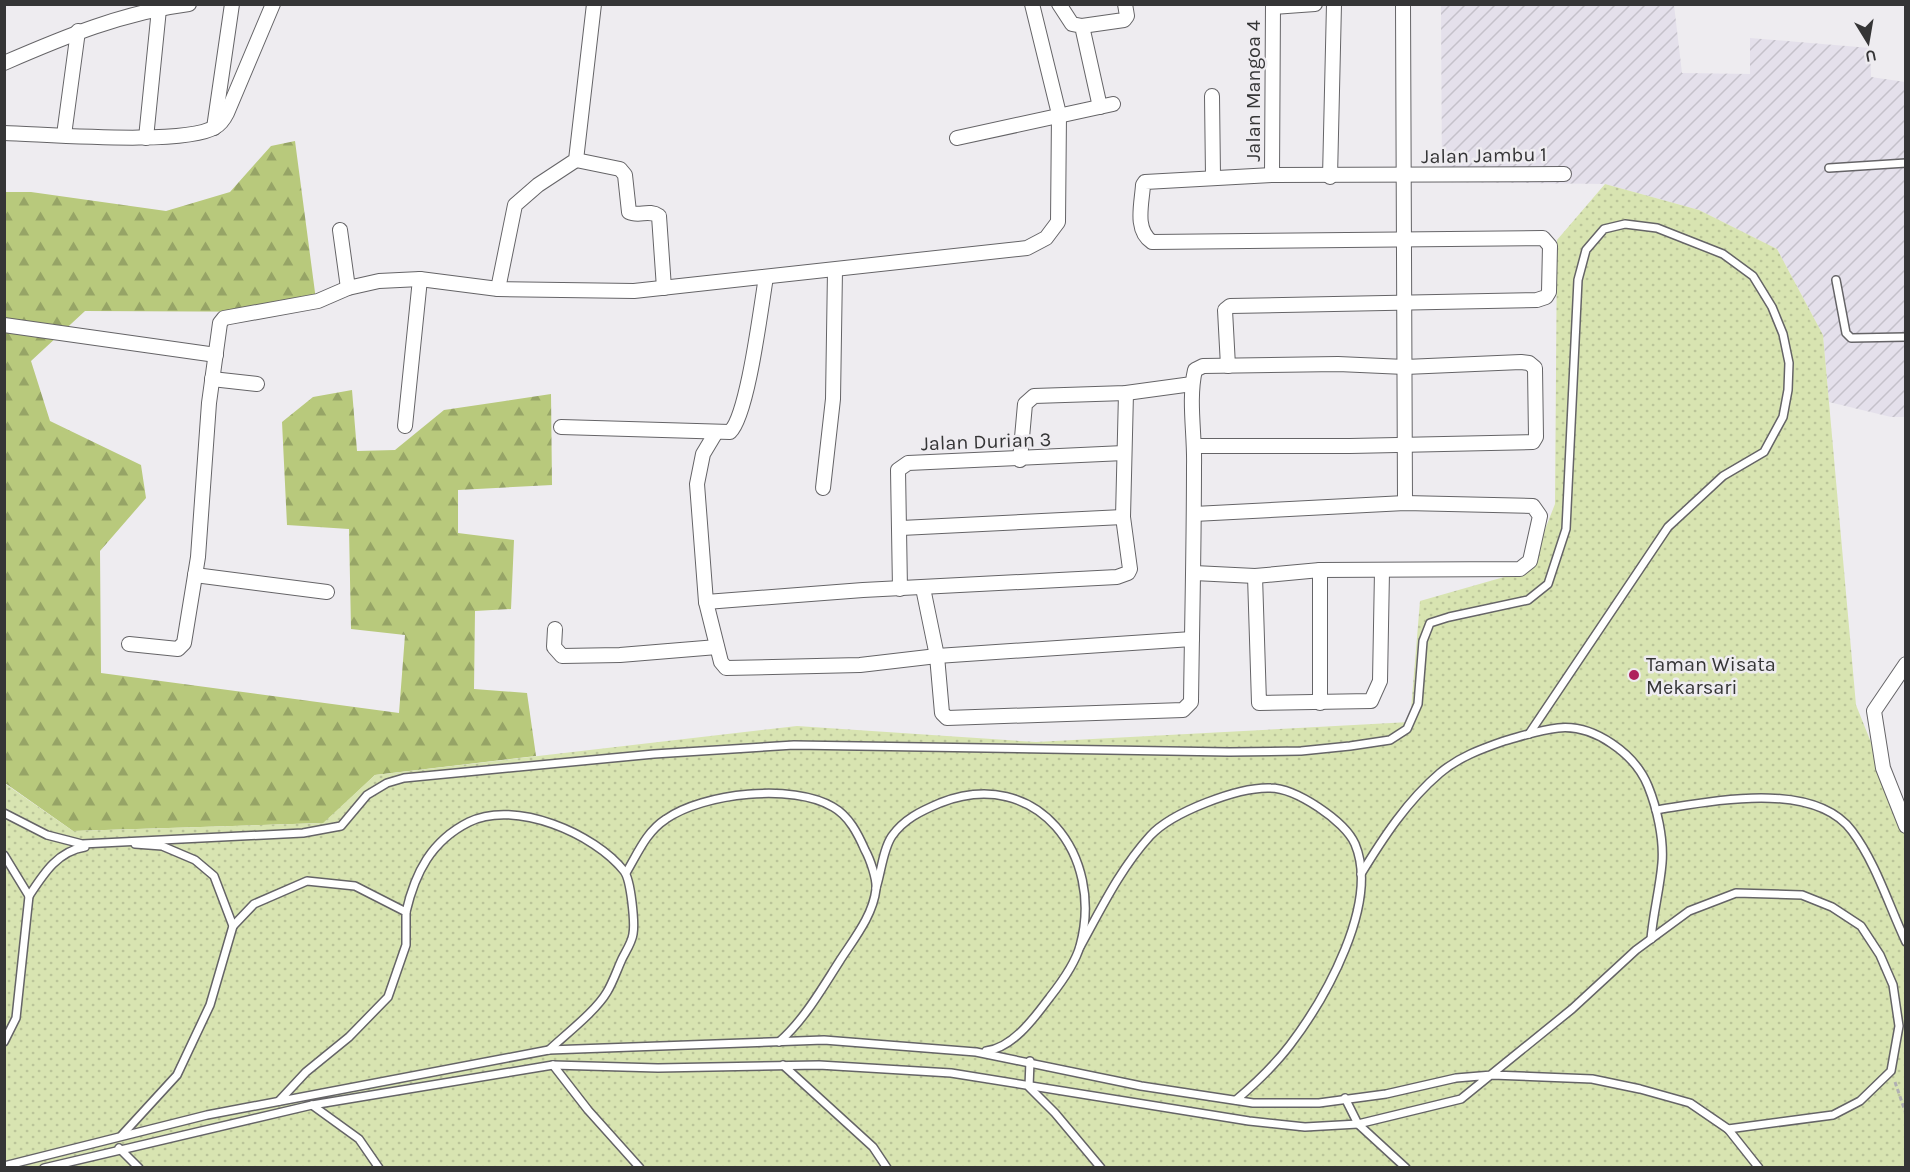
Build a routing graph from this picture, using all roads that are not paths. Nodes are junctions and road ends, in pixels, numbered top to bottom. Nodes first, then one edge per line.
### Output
1 (189, 4) edge
2 (232, 4) edge
3 (273, 4) edge
4 (594, 4) edge
5 (1032, 4) edge
6 (1059, 4) edge
7 (1125, 4) edge
8 (1315, 4) edge
9 (1334, 4) edge
10 (1403, 4) edge
11 (1273, 6) edge
12 (159, 9) junction
13 (1082, 26) junction
14 (78, 31) junction
15 (4, 63) edge
16 (1212, 96) dead end
17 (1059, 114) junction
18 (214, 128) junction
19 (4, 133) edge
20 (64, 135) junction
21 (146, 138) junction
22 (957, 138) dead end
23 (576, 160) junction
24 (1905, 163) edge
25 (1829, 168) dead end
26 (1564, 174) dead end
27 (1272, 175) junction
28 (1214, 176) junction
29 (1405, 176) junction
30 (1330, 177) junction
31 (340, 230) dead end
32 (1403, 240) junction
33 (835, 270) junction
34 (766, 277) junction
35 (420, 279) junction
36 (1836, 280) dead end
37 (348, 288) junction
38 (663, 288) junction
39 (498, 289) junction
40 (1404, 303) junction
41 (4, 325) edge
42 (1905, 337) edge
43 (216, 355) junction
44 (1228, 366) junction
45 (1406, 367) junction
46 (212, 379) junction
47 (257, 384) dead end
48 (1192, 384) junction
49 (1126, 393) junction
50 (405, 426) dead end
51 (561, 427) dead end
52 (716, 434) junction
53 (1405, 443) junction
54 (1195, 446) junction
55 (1124, 453) junction
56 (1020, 460) junction
57 (823, 488) dead end
58 (1405, 503) junction
59 (1194, 514) junction
60 (1123, 516) junction
61 (901, 528) junction
62 (1320, 570) junction
63 (1382, 571) junction
64 (1194, 573) junction
65 (195, 575) junction
66 (1255, 576) junction
67 (923, 588) junction
68 (900, 589) junction
69 (327, 592) dead end
70 (706, 602) junction
71 (555, 629) dead end
72 (1192, 639) junction
73 (129, 644) dead end
74 (717, 647) junction
75 (937, 656) junction
76 (1905, 664) edge
77 (1320, 703) junction
78 (1529, 734) junction
79 (1656, 810) junction
80 (4, 813) edge
81 (1905, 826) edge
82 (4, 855) edge
83 (626, 873) junction
84 (1361, 874) junction
85 (876, 888) junction
86 (29, 896) junction
87 (406, 912) junction
88 (233, 926) junction
89 (1651, 939) junction
90 (1905, 942) edge
91 (1080, 947) junction
92 (4, 1042) edge
93 (779, 1042) junction
94 (549, 1050) junction
95 (976, 1052) junction
96 (1030, 1061) junction
97 (553, 1065) junction
98 (783, 1065) junction
99 (1492, 1075) junction
100 (1029, 1088) junction
101 (1345, 1098) junction
102 (1236, 1100) junction
103 (278, 1101) junction
104 (312, 1105) junction
105 (1358, 1124) junction
106 (1728, 1129) junction
107 (122, 1136) junction
108 (119, 1148) junction
109 (4, 1166) edge
110 (44, 1167) edge
111 (139, 1167) edge
112 (379, 1167) edge
113 (640, 1167) edge
114 (886, 1167) edge
115 (1101, 1167) edge
116 (1406, 1167) edge
117 (1759, 1167) edge

1 - 12 street
2 - 18 street
3 - 18 street
4 - 23 street
5 - 17 street
6 - 13 street
7 - 13 street
8 - 11 street
9 - 30 street
10 - 29 street
11 - 27 street, Jalan Mangoa 4
12 - 14 street
12 - 21 street
13 - 17 street
14 - 15 street
14 - 20 street
16 - 28 street
17 - 22 street
17 - 33 street
18 - 21 street
19 - 20 street
20 - 21 street
23 - 38 street
23 - 39 street
24 - 25 lane
26 - 29 street, Jalan Jambu 1
27 - 28 street, Jalan Jambu 1
27 - 30 street, Jalan Jambu 1
28 - 32 street, Jalan Jambu 1
29 - 30 street, Jalan Jambu 1
29 - 32 street
31 - 37 street
32 - 40 street
32 - 40 street
33 - 34 street
33 - 57 street
34 - 38 street
34 - 52 street
35 - 37 street
35 - 39 street
35 - 50 street
36 - 42 lane
37 - 43 street
38 - 39 street
40 - 44 street
40 - 45 street
41 - 43 street
43 - 46 street
44 - 45 street
44 - 48 street
45 - 53 street
45 - 53 street
46 - 47 street
46 - 65 street
48 - 49 street
48 - 54 street
49 - 55 street
49 - 56 street
51 - 52 street
52 - 70 street
53 - 54 street
53 - 58 street
54 - 59 street
55 - 56 street, Jalan Durian 3
55 - 60 street
56 - 61 street, Jalan Durian 3
58 - 59 street
58 - 63 street
59 - 64 street
60 - 61 street
60 - 67 street
61 - 68 street, Jalan Durian 3
62 - 63 street
62 - 66 street
62 - 77 street
63 - 77 street
64 - 66 street
64 - 72 street
65 - 69 street
65 - 73 street
66 - 77 street
67 - 68 street
67 - 75 street
68 - 70 street
70 - 74 street
71 - 74 street
72 - 75 street
72 - 75 street
74 - 75 street
76 - 81 street
78 - 79 lane
78 - 80 lane
78 - 84 lane
79 - 89 lane
79 - 90 lane
82 - 86 lane
83 - 85 lane
83 - 87 lane
83 - 94 lane
84 - 91 lane
84 - 102 lane
85 - 91 lane
85 - 93 lane
86 - 88 lane
86 - 92 lane
87 - 88 lane
87 - 103 lane
88 - 107 lane
89 - 99 lane
89 - 106 lane
91 - 95 lane
93 - 94 lane
93 - 95 lane
94 - 103 lane
95 - 96 lane
96 - 100 lane
96 - 102 lane
97 - 98 lane
97 - 104 lane
97 - 113 lane
98 - 100 lane
98 - 114 lane
99 - 101 lane
99 - 105 lane
99 - 106 lane
100 - 105 lane
100 - 115 lane
101 - 102 lane
101 - 105 lane
103 - 107 lane
104 - 108 lane
104 - 112 lane
105 - 116 lane
106 - 117 lane
107 - 109 lane
108 - 110 lane
108 - 111 lane

